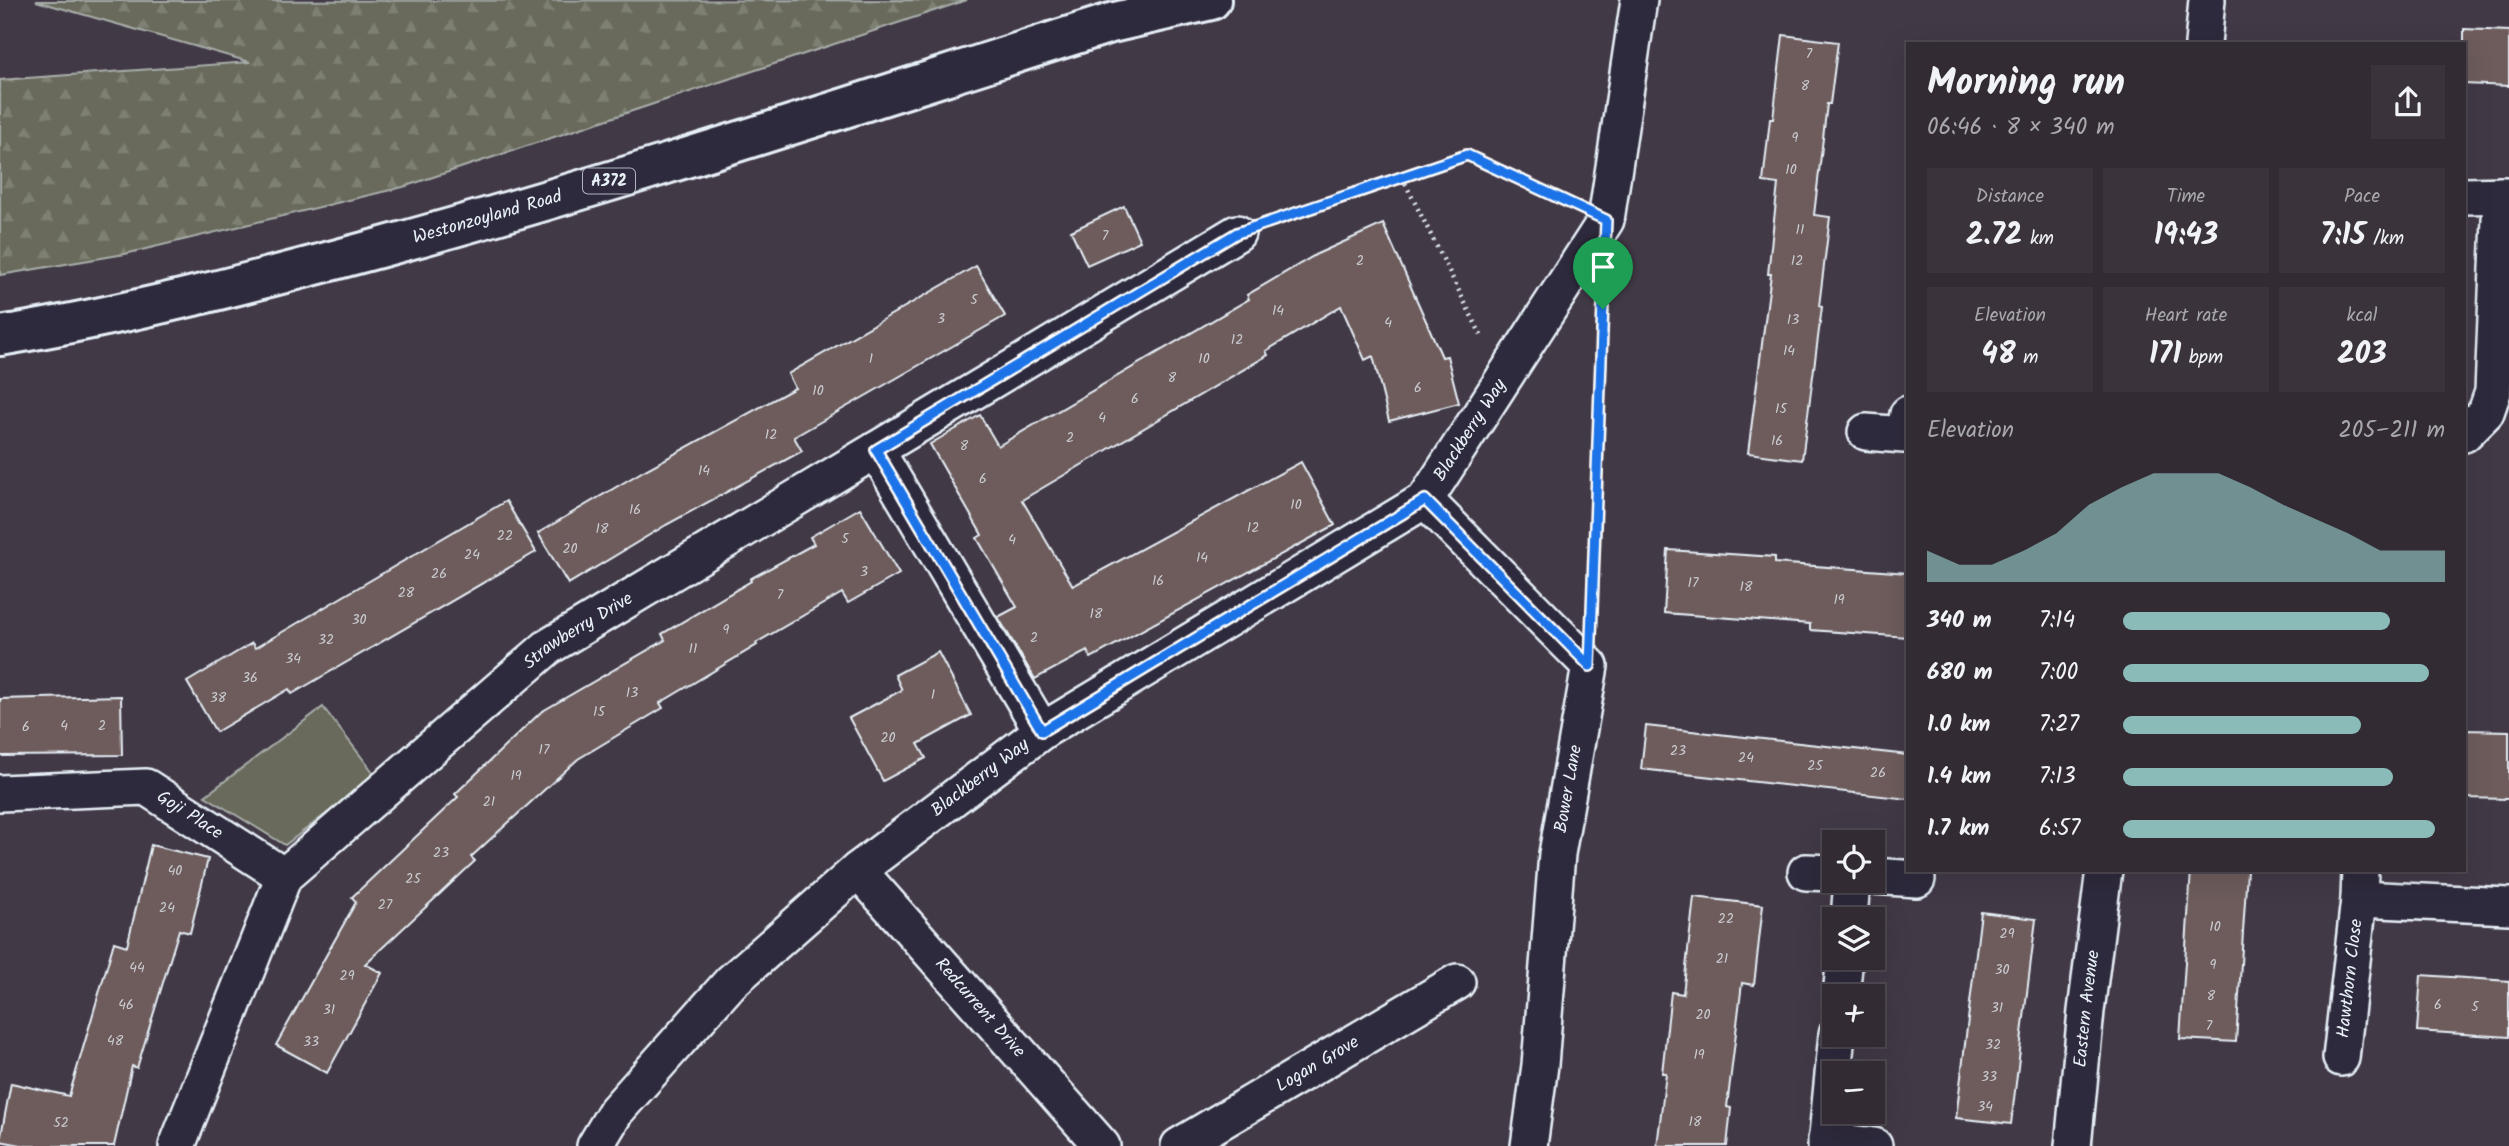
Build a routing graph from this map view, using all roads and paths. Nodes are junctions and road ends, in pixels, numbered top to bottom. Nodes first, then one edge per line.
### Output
1 (1211, 0) edge
2 (1639, 0) edge
3 (2207, 0) edge
4 (2203, 42) edge
5 (1402, 177) junction
6 (2505, 195) edge
7 (2466, 196) edge
8 (1606, 220) junction
9 (1237, 233) joint
10 (1604, 290) dead end
11 (0, 335) edge
12 (1490, 400) junction
13 (1906, 428) edge
14 (1866, 432) dead end
15 (2466, 432) edge
16 (876, 450) junction
17 (1425, 500) junction
18 (1590, 666) junction
19 (1042, 731) junction
20 (0, 793) edge
21 (858, 870) junction
22 (2104, 872) edge
23 (284, 876) junction
24 (1885, 877) edge
25 (1917, 879) dead end
26 (2360, 884) edge
27 (2509, 906) edge
28 (1457, 982) dead end
29 (1836, 1047) edge
30 (2341, 1058) dead end
31 (1826, 1143) edge
32 (177, 1146) edge
33 (595, 1146) edge
34 (1102, 1146) edge
35 (1179, 1146) edge
36 (1528, 1146) edge
37 (1874, 1146) edge
38 (2073, 1146) edge

1 - 11 main road, Westonzoyland Road / A372
2 - 8 street, Blackberry Way
3 - 4 street
5 - 8 path
5 - 9 path
5 - 12 path
6 - 7 street
6 - 15 street
8 - 12 street, Blackberry Way
9 - 16 street, Strawberry Drive
10 - 18 path
12 - 17 street, Blackberry Way
13 - 14 street
16 - 19 street
16 - 23 street, Strawberry Drive
17 - 18 street
17 - 19 street, Blackberry Way
18 - 36 street, Bower Lane
19 - 21 street, Blackberry Way
20 - 23 street, Goji Place
21 - 33 street, Blackberry Way
21 - 34 street, Redcurrent Drive
22 - 38 street, Eastern Avenue
23 - 32 street, Strawberry Drive
24 - 25 street
26 - 27 street, Hawthorn Close
26 - 30 street, Hawthorn Close
28 - 35 street, Logan Grove
29 - 31 street
31 - 37 street

